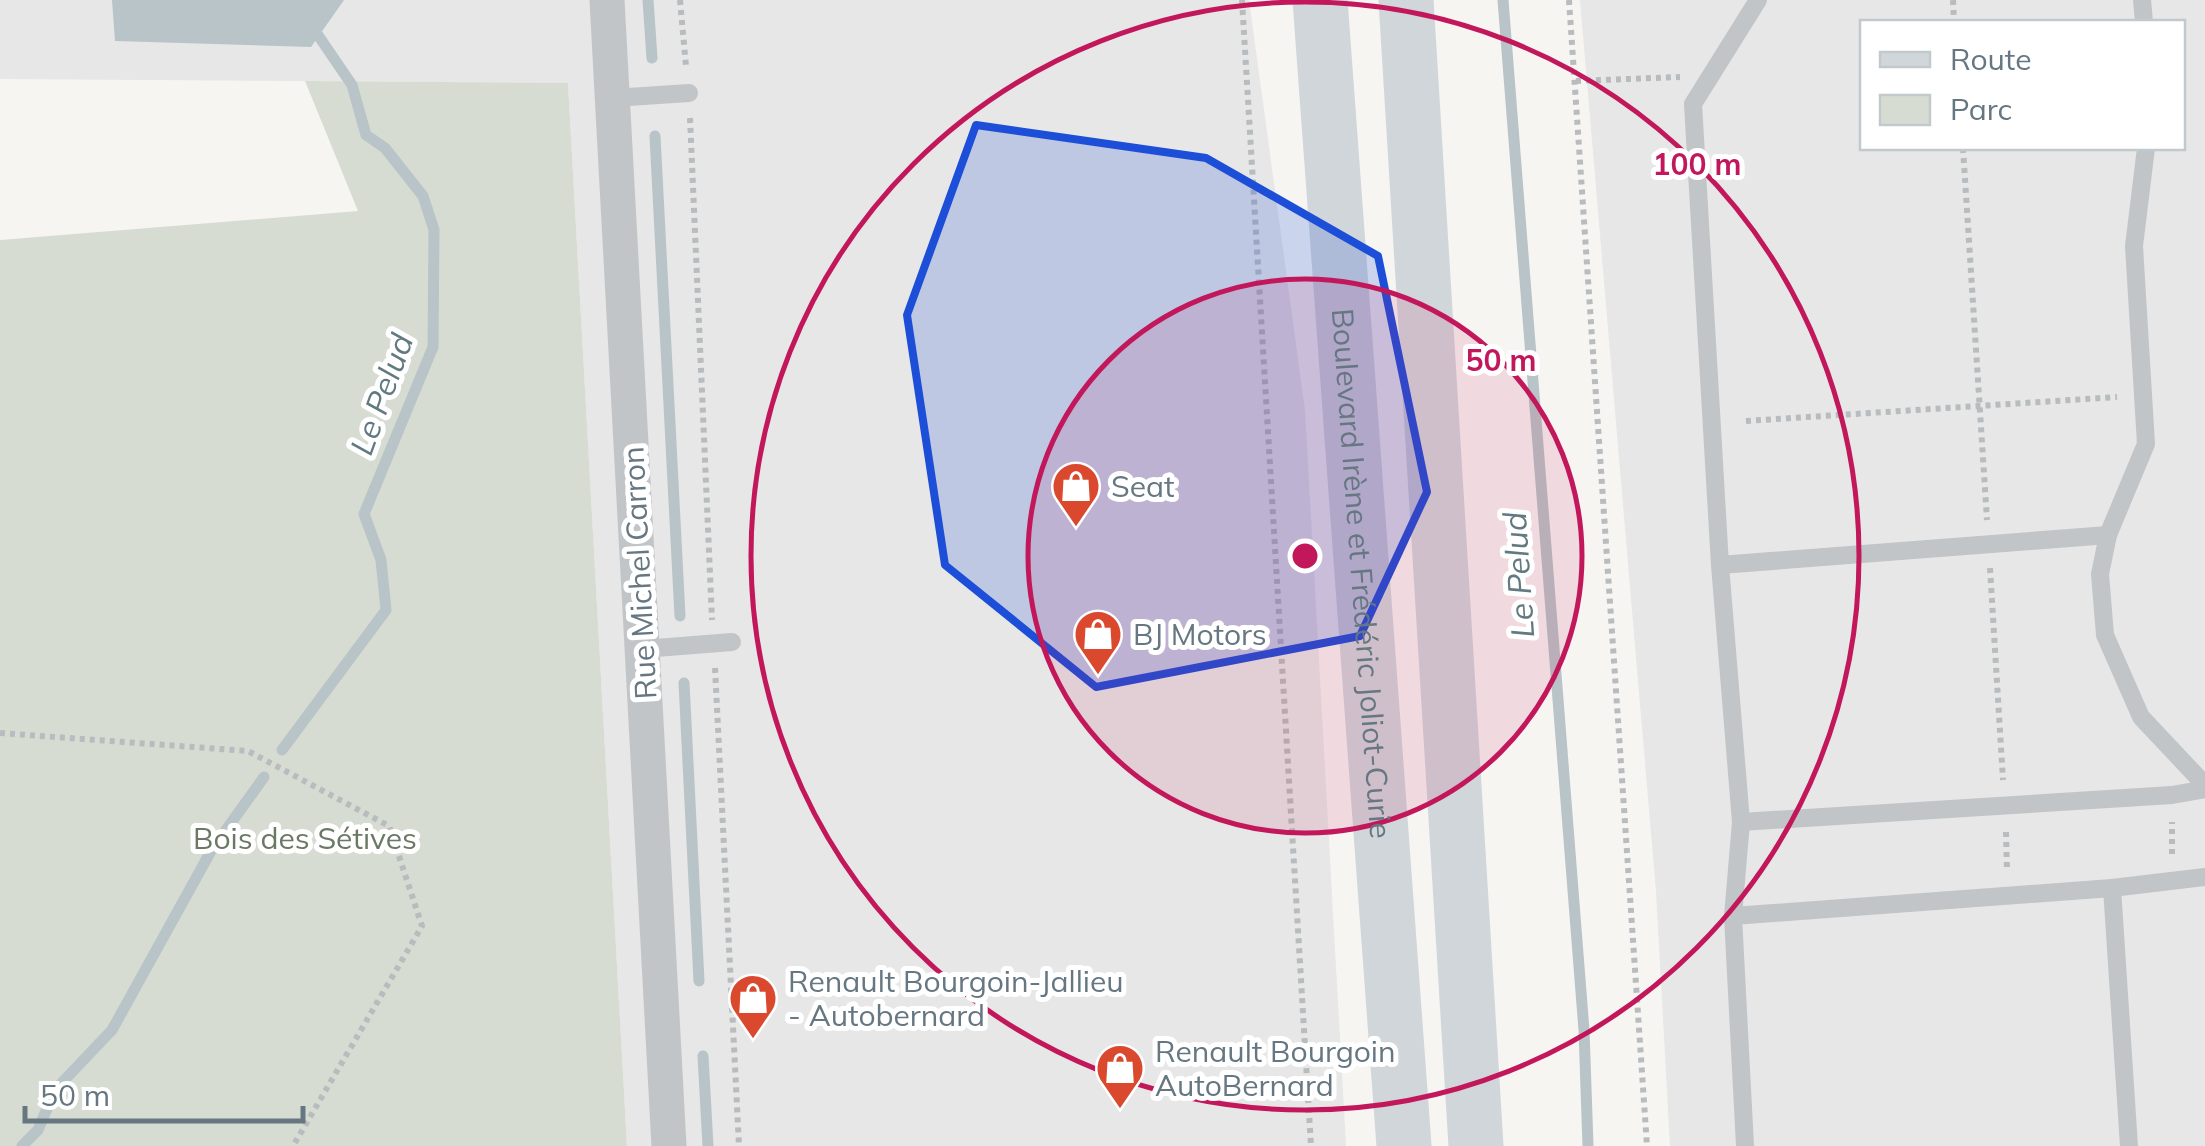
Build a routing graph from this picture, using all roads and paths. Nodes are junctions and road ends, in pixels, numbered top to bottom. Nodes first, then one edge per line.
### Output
1 (607, 0) edge
2 (680, 0) edge
3 (1242, 0) edge
4 (1320, 0) edge
5 (1406, 0) edge
6 (1569, 0) edge
7 (1758, 0) edge
8 (1576, 81) junction
9 (1700, 92) junction
10 (689, 94) junction
11 (613, 98) junction
12 (2146, 150) edge
13 (2143, 395) junction
14 (1746, 421) dead end
15 (2108, 535) junction
16 (1720, 566) junction
17 (723, 642) junction
18 (643, 649) junction
19 (0, 733) edge
20 (2205, 787) edge
21 (2172, 795) junction
22 (1741, 822) junction
23 (2205, 878) edge
24 (2172, 880) junction
25 (2112, 888) junction
26 (1733, 916) junction
27 (293, 1146) edge
28 (669, 1146) edge
29 (740, 1146) edge
30 (1312, 1146) edge
31 (1404, 1146) edge
32 (1476, 1146) edge
33 (1647, 1146) edge
34 (1745, 1146) edge
35 (2129, 1146) edge

1 - 11 street, Rue Michel Carron
2 - 10 path
3 - 30 path
4 - 31 main road, Boulevard Irène et Frédéric Joliot-Curie
5 - 32 main road
6 - 8 path
7 - 9 lane
8 - 9 path
8 - 33 path
9 - 16 lane
10 - 11 lane
10 - 17 path
11 - 18 street, Rue Michel Carron
12 - 13 lane
13 - 14 path
13 - 15 lane
15 - 16 lane
15 - 20 lane
16 - 22 lane
17 - 18 lane
17 - 29 path
18 - 28 street, Rue Michel Carron
19 - 27 path
20 - 21 lane
21 - 22 lane
21 - 24 path
22 - 26 lane
23 - 24 lane
24 - 25 lane
25 - 26 lane
25 - 35 lane
26 - 34 lane

